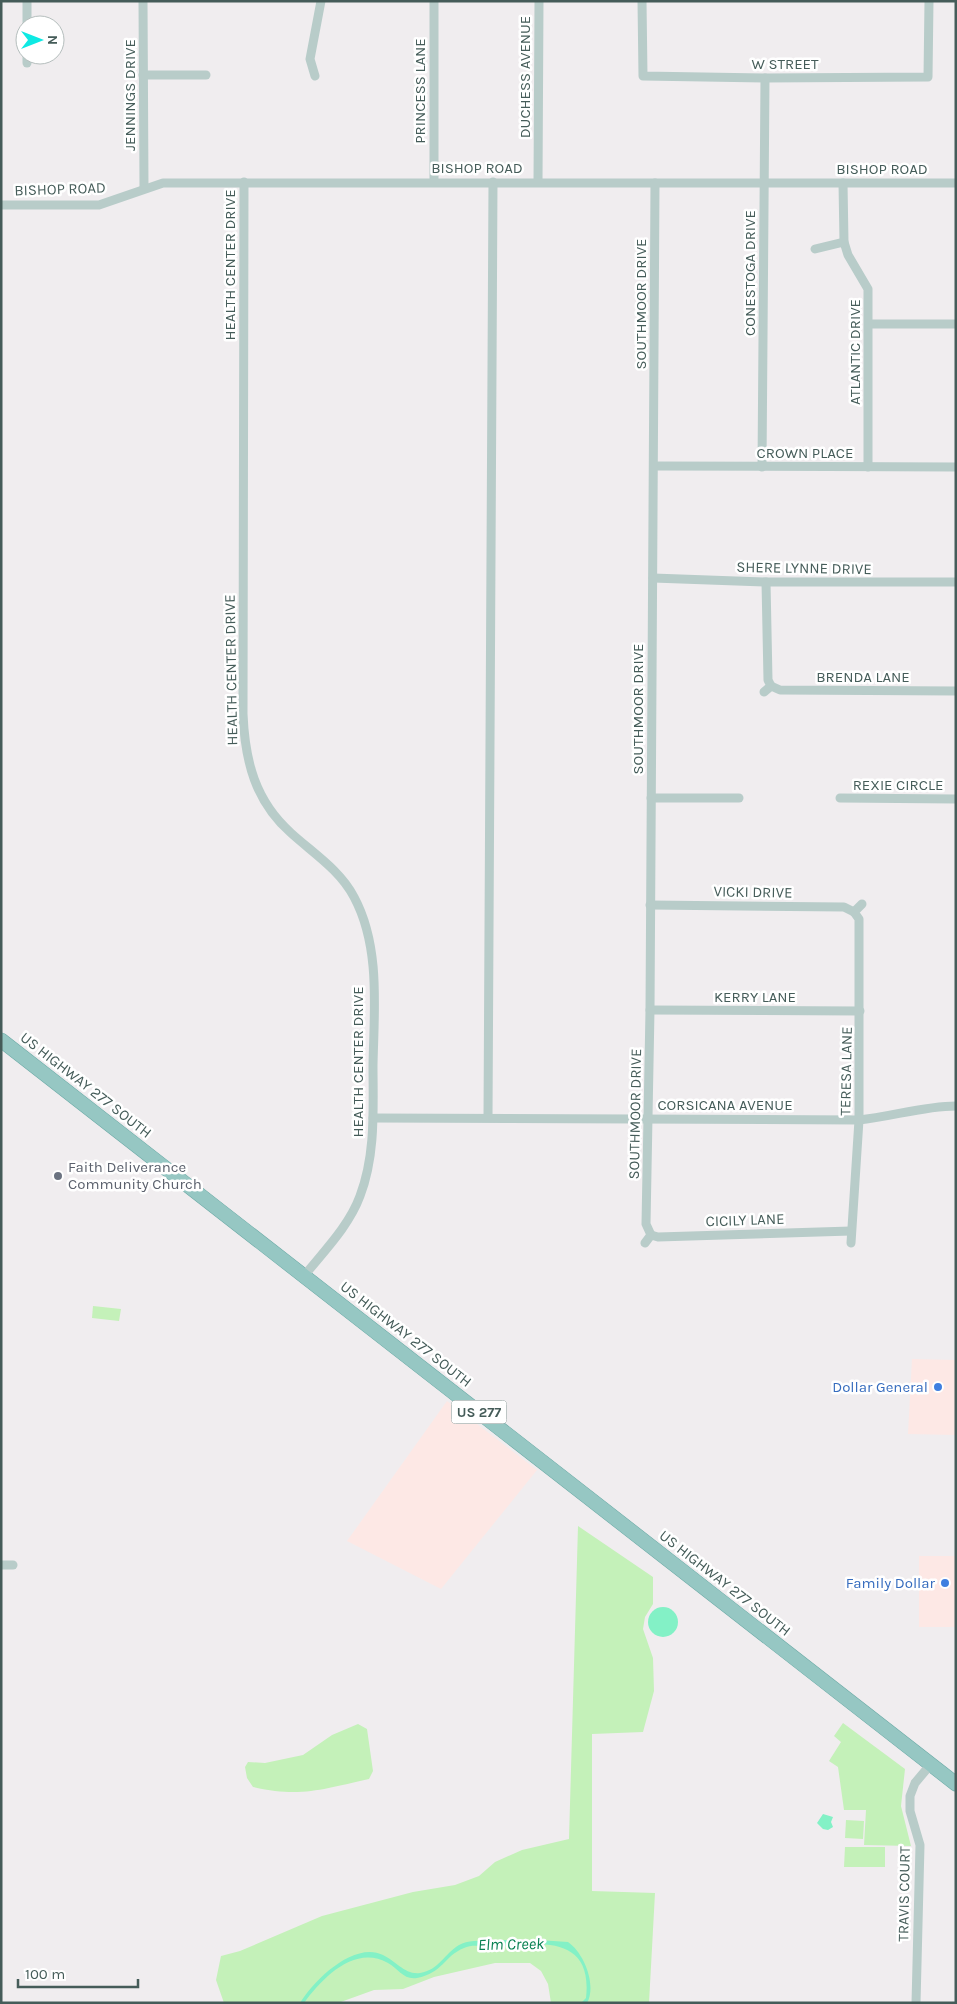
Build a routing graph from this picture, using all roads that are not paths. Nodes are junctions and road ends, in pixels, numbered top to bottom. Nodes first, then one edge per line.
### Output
1 (27, 1) edge
2 (143, 1) edge
3 (321, 1) edge
4 (434, 1) edge
5 (539, 1) edge
6 (642, 1) edge
7 (929, 1) edge
8 (27, 15) edge
9 (143, 75) junction
10 (206, 75) dead end
11 (315, 76) dead end
12 (765, 78) junction
13 (244, 182) junction
14 (434, 182) junction
15 (493, 182) junction
16 (538, 182) junction
17 (655, 183) junction
18 (764, 183) junction
19 (843, 183) junction
20 (956, 183) edge
21 (144, 188) junction
22 (1, 205) edge
23 (844, 242) junction
24 (815, 249) dead end
25 (869, 324) junction
26 (956, 324) edge
27 (654, 466) junction
28 (762, 467) junction
29 (868, 467) junction
30 (956, 467) edge
31 (653, 578) junction
32 (766, 582) junction
33 (956, 582) edge
34 (956, 691) edge
35 (651, 798) junction
36 (739, 798) dead end
37 (840, 798) dead end
38 (956, 799) edge
39 (862, 904) dead end
40 (650, 905) junction
41 (854, 912) junction
42 (650, 1010) junction
43 (860, 1011) junction
44 (1, 1040) edge
45 (956, 1106) edge
46 (488, 1117) junction
47 (373, 1118) junction
48 (648, 1118) junction
49 (859, 1120) junction
50 (851, 1230) junction
51 (648, 1239) joint
52 (851, 1243) dead end
53 (304, 1276) junction
54 (1, 1565) edge
55 (13, 1565) dead end
56 (931, 1764) junction
57 (956, 1784) edge
58 (916, 2003) edge

1 - 8 street
2 - 9 street, JENNINGS DRIVE
3 - 11 street
4 - 14 street, PRINCESS LANE
5 - 16 street, DUCHESS AVENUE
6 - 12 street, W STREET
7 - 12 street, W STREET
9 - 10 street
9 - 21 street, JENNINGS DRIVE
12 - 18 street, CONESTOGA DRIVE
13 - 14 street, BISHOP ROAD
13 - 21 street, BISHOP ROAD
13 - 47 street, HEALTH CENTER DRIVE
14 - 15 street, BISHOP ROAD
15 - 16 street, BISHOP ROAD
15 - 46 street
16 - 17 street, BISHOP ROAD
17 - 18 street, BISHOP ROAD
17 - 27 street, SOUTHMOOR DRIVE
18 - 19 street, BISHOP ROAD
18 - 28 street, CONESTOGA DRIVE
19 - 20 street, BISHOP ROAD
19 - 23 street, ATLANTIC DRIVE
21 - 22 street, BISHOP ROAD
23 - 24 street
23 - 25 street, ATLANTIC DRIVE
25 - 26 street
25 - 29 street, ATLANTIC DRIVE
27 - 28 street, CROWN PLACE
27 - 31 street, SOUTHMOOR DRIVE
28 - 29 street, CROWN PLACE
29 - 30 street, CROWN PLACE
31 - 32 street, SHERE LYNNE DRIVE
31 - 35 street, SOUTHMOOR DRIVE
32 - 33 street, SHERE LYNNE DRIVE
32 - 34 street, BRENDA LANE
35 - 36 street
35 - 40 street, SOUTHMOOR DRIVE
37 - 38 street, REXIE CIRCLE
39 - 41 street
40 - 41 street, VICKI DRIVE
40 - 42 street, SOUTHMOOR DRIVE
41 - 43 street, TERESA LANE
42 - 43 street, KERRY LANE
42 - 48 street, SOUTHMOOR DRIVE
43 - 49 street, TERESA LANE
44 - 53 highway, US HIGHWAY 277 SOUTH / US 277
45 - 49 street, CORSICANA AVENUE
46 - 47 street, CORSICANA AVENUE
46 - 48 street, CORSICANA AVENUE
47 - 53 street, HEALTH CENTER DRIVE
48 - 49 street, CORSICANA AVENUE
48 - 51 street, SOUTHMOOR DRIVE
49 - 50 street, TERESA LANE
50 - 51 street, CICILY LANE
50 - 52 street, TERESA LANE
53 - 56 highway, US HIGHWAY 277 SOUTH / US 277
54 - 55 street
56 - 57 highway, US HIGHWAY 277 SOUTH / US 277
56 - 58 street, TRAVIS COURT

